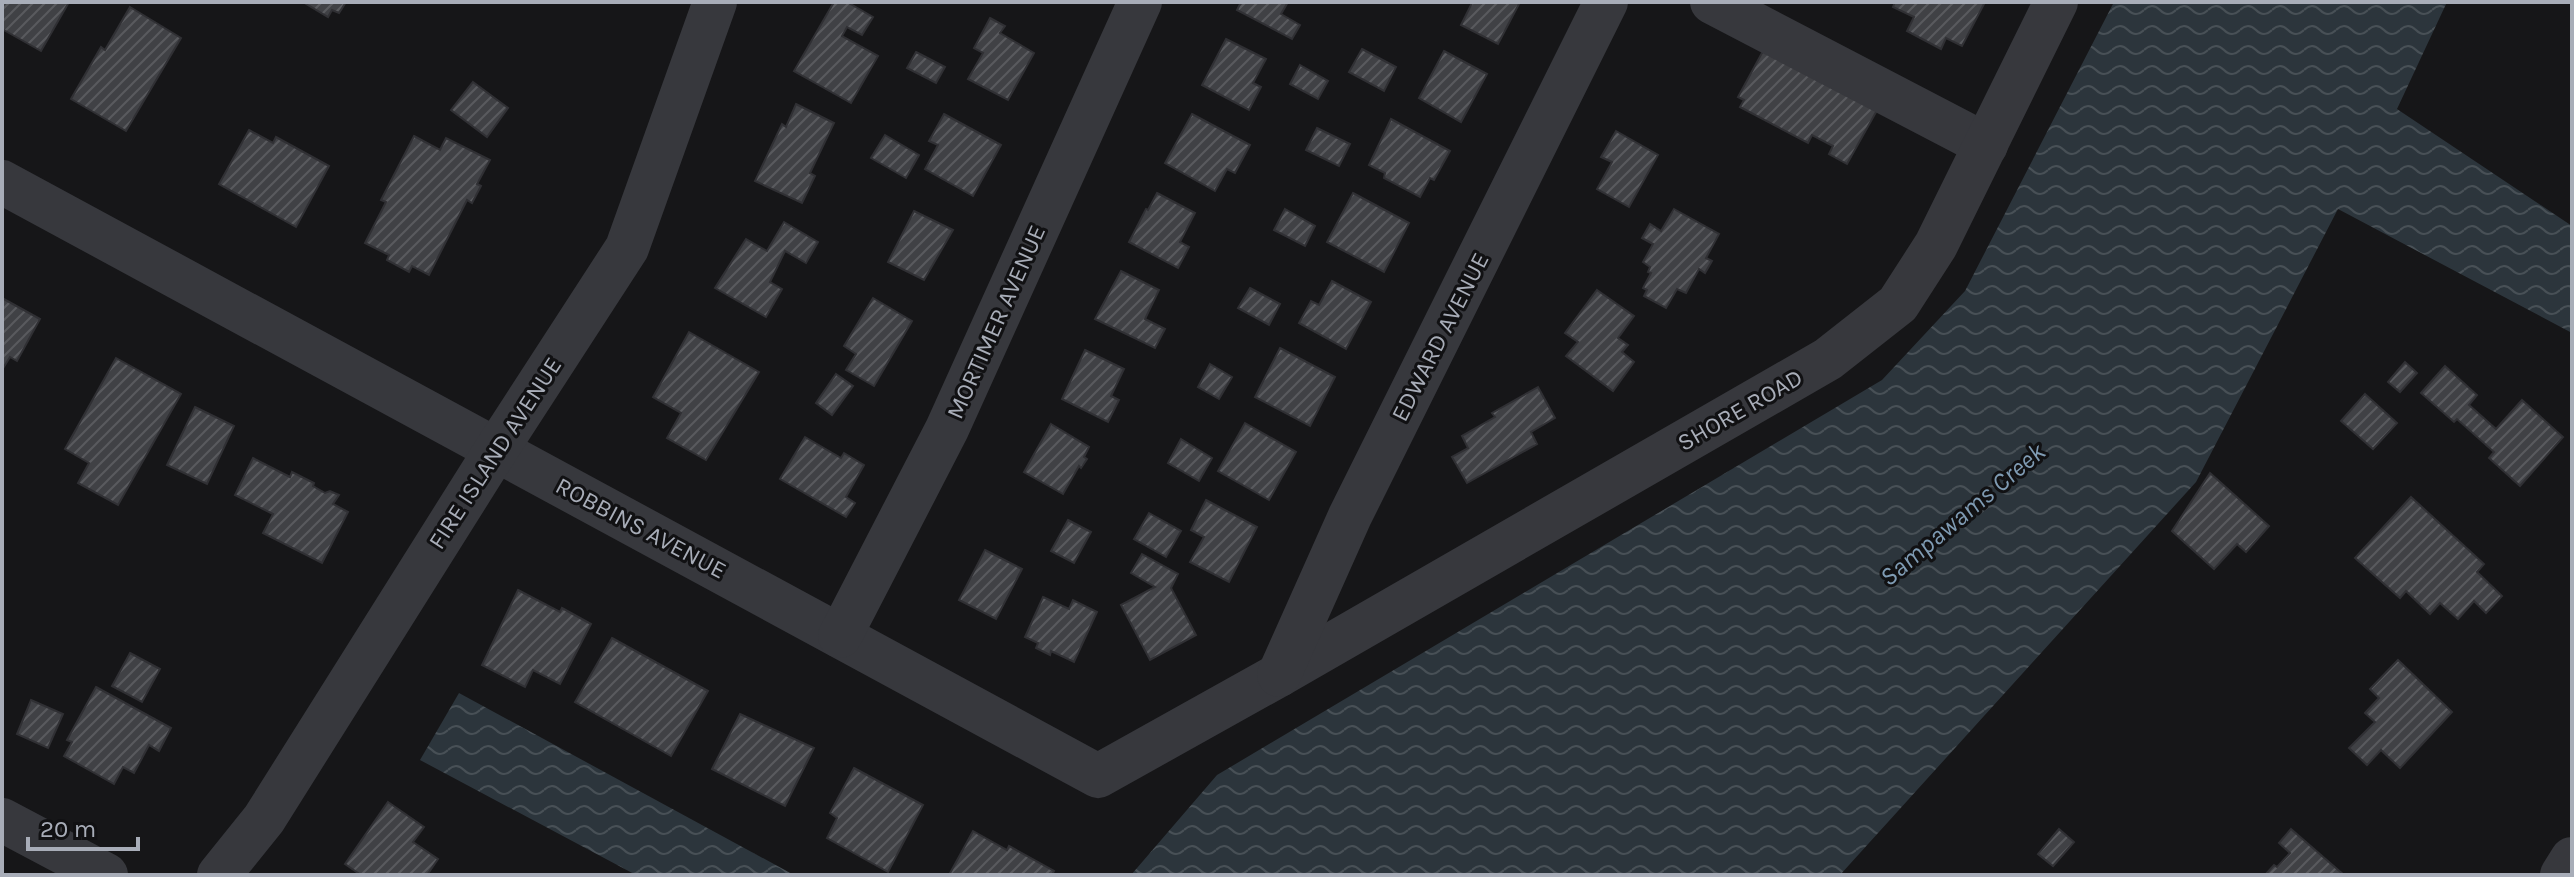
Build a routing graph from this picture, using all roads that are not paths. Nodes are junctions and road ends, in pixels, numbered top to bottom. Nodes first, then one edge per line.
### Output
1 (715, 2) edge
2 (1140, 2) edge
3 (1606, 2) edge
4 (1712, 2) edge
5 (2056, 2) edge
6 (1986, 145) junction
7 (2, 182) edge
8 (496, 450) junction
9 (840, 636) junction
10 (1279, 675) junction
11 (2, 820) edge
12 (2572, 859) edge
13 (106, 875) edge
14 (219, 875) edge
15 (2562, 875) edge

1 - 8 street, FIRE ISLAND AVENUE
2 - 9 street, MORTIMER AVENUE
3 - 10 street, EDWARD AVENUE
4 - 6 street
5 - 6 street, SHORE ROAD
6 - 10 street, SHORE ROAD
7 - 8 street, ROBBINS AVENUE
8 - 9 street, ROBBINS AVENUE
8 - 14 street, FIRE ISLAND AVENUE
9 - 10 street, ROBBINS AVENUE
11 - 13 street
12 - 15 street

